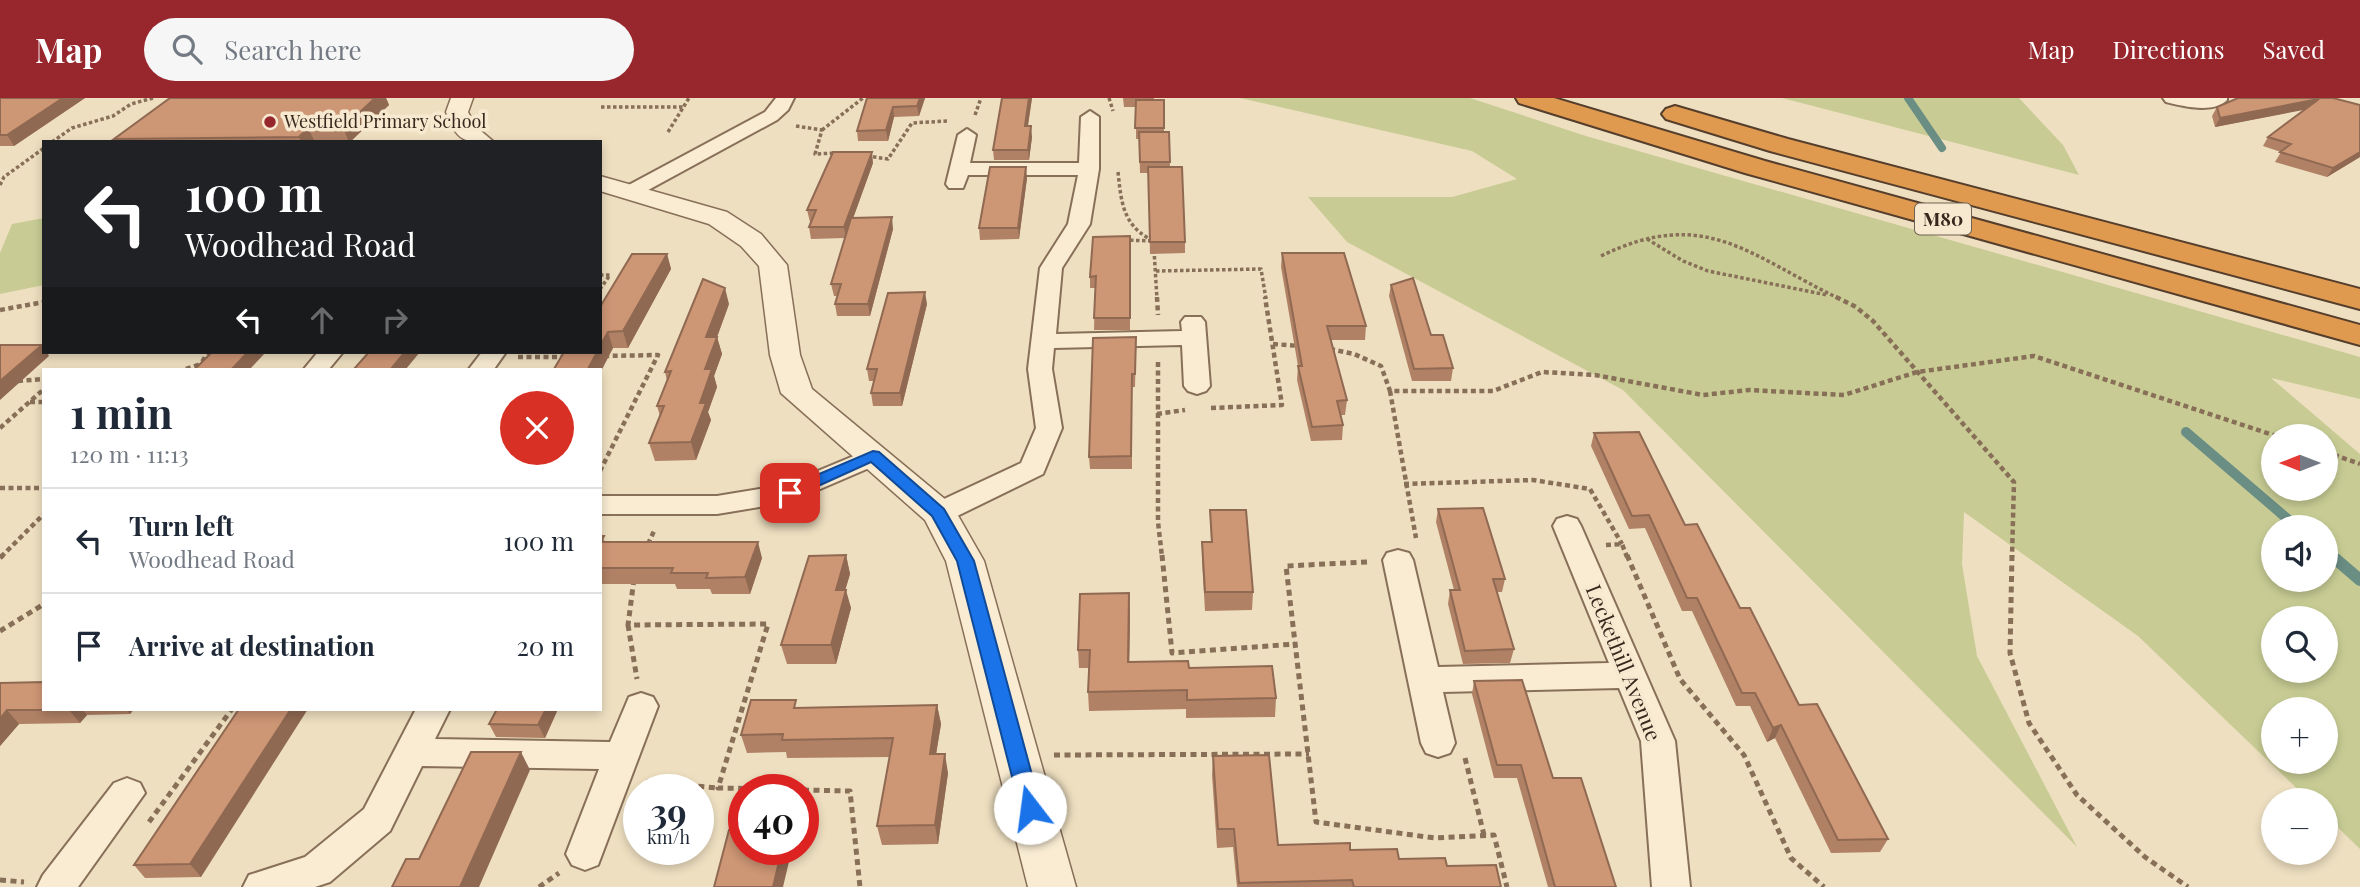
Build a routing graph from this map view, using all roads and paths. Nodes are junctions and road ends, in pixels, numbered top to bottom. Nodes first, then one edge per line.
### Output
1 (153, 98) edge
2 (462, 98) edge
3 (689, 98) edge
4 (785, 98) edge
5 (863, 98) edge
6 (1109, 98) edge
7 (1528, 98) edge
8 (2172, 98) edge
9 (2218, 98) edge
10 (1646, 106) dead end
11 (601, 107) dead end
12 (683, 107) junction
13 (1102, 117) joint
14 (948, 121) dead end
15 (754, 126) junction
16 (822, 130) junction
17 (668, 132) dead end
18 (967, 135) dead end
19 (55, 140) edge
20 (479, 140) edge
21 (42, 149) edge
22 (842, 152) edge
23 (865, 155) edge
24 (1117, 165) dead end
25 (1089, 169) junction
26 (1, 180) edge
27 (0, 185) edge
28 (616, 187) edge
29 (1646, 238) junction
30 (1069, 240) junction
31 (1153, 240) junction
32 (1601, 256) dead end
33 (1156, 271) junction
34 (602, 275) edge
35 (602, 286) edge
36 (1831, 296) junction
37 (2360, 299) edge
38 (42, 302) edge
39 (0, 310) edge
40 (2360, 335) edge
41 (1158, 339) junction
42 (1043, 341) junction
43 (1273, 344) junction
44 (1308, 346) edge
45 (1319, 346) edge
46 (329, 354) edge
47 (554, 354) edge
48 (579, 356) edge
49 (605, 356) edge
50 (552, 357) junction
51 (488, 360) edge
52 (317, 368) edge
53 (1917, 372) junction
54 (42, 379) edge
55 (11, 381) edge
56 (42, 391) edge
57 (1390, 391) junction
58 (1196, 397) joint
59 (29, 402) junction
60 (42, 402) edge
61 (1207, 408) dead end
62 (1157, 414) junction
63 (0, 428) edge
64 (2261, 431) edge
65 (873, 456) junction
66 (2338, 456) edge
67 (2360, 464) edge
68 (602, 467) edge
69 (1405, 484) junction
70 (0, 488) edge
71 (42, 488) edge
72 (602, 505) edge
73 (939, 513) junction
74 (42, 516) edge
75 (1572, 536) joint
76 (636, 544) edge
77 (1622, 544) junction
78 (643, 555) edge
79 (0, 558) edge
80 (1398, 561) junction
81 (639, 567) edge
82 (42, 605) edge
83 (628, 625) junction
84 (0, 631) edge
85 (1295, 644) junction
86 (1630, 676) junction
87 (1426, 680) junction
88 (641, 706) joint
89 (231, 711) edge
90 (432, 711) edge
91 (1438, 743) joint
92 (411, 752) junction
93 (1309, 754) junction
94 (1016, 755) junction
95 (618, 768) junction
96 (718, 788) junction
97 (728, 788) edge
98 (819, 791) edge
99 (127, 793) dead end
100 (141, 833) dead end
101 (1484, 835) junction
102 (585, 854) dead end
103 (57, 887) edge
104 (262, 887) edge
105 (860, 887) edge
106 (1052, 887) edge
107 (1507, 887) edge
108 (1671, 887) edge
109 (1824, 887) edge
110 (2188, 887) edge

1 - 19 path
2 - 20 street
3 - 12 path
4 - 15 street
5 - 16 path
6 - 13 path
7 - 40 highway, M80
8 - 9 street
10 - 37 highway, M80
11 - 12 path
12 - 17 path
13 - 25 street
14 - 23 path
15 - 16 path
15 - 28 street
16 - 22 path
18 - 25 street
21 - 26 path
24 - 31 path
25 - 30 street
26 - 27 path
28 - 65 street
29 - 32 path
29 - 36 path
29 - 36 path
30 - 31 path
30 - 42 street
31 - 33 path
33 - 41 path
33 - 43 path
34 - 35 path
36 - 53 path
38 - 39 path
41 - 42 street
41 - 58 street
41 - 62 path
42 - 73 street
43 - 44 path
43 - 61 path
45 - 57 path
46 - 52 street
47 - 50 path
48 - 50 path
49 - 68 path
50 - 51 path
53 - 57 path
53 - 64 path
53 - 110 path
54 - 55 path
56 - 59 path
57 - 69 path
58 - 62 path
59 - 60 path
59 - 63 path
62 - 85 path
65 - 72 street
65 - 73 street
66 - 67 path
69 - 77 path
69 - 80 path
70 - 71 path
73 - 94 street
74 - 79 path
75 - 77 path
75 - 86 street, Leckethill Avenue
76 - 78 path
77 - 109 path
80 - 85 path
80 - 87 street
81 - 83 path
82 - 84 path
83 - 88 path
83 - 96 path
85 - 93 path
86 - 87 street
86 - 108 street, Leckethill Avenue
87 - 91 street
88 - 95 street
89 - 100 path
90 - 92 street
91 - 101 path
92 - 95 street
92 - 104 street
93 - 94 path
93 - 101 path
94 - 106 street
95 - 96 path
95 - 102 street
96 - 97 path
98 - 105 path
99 - 103 street
101 - 107 path

